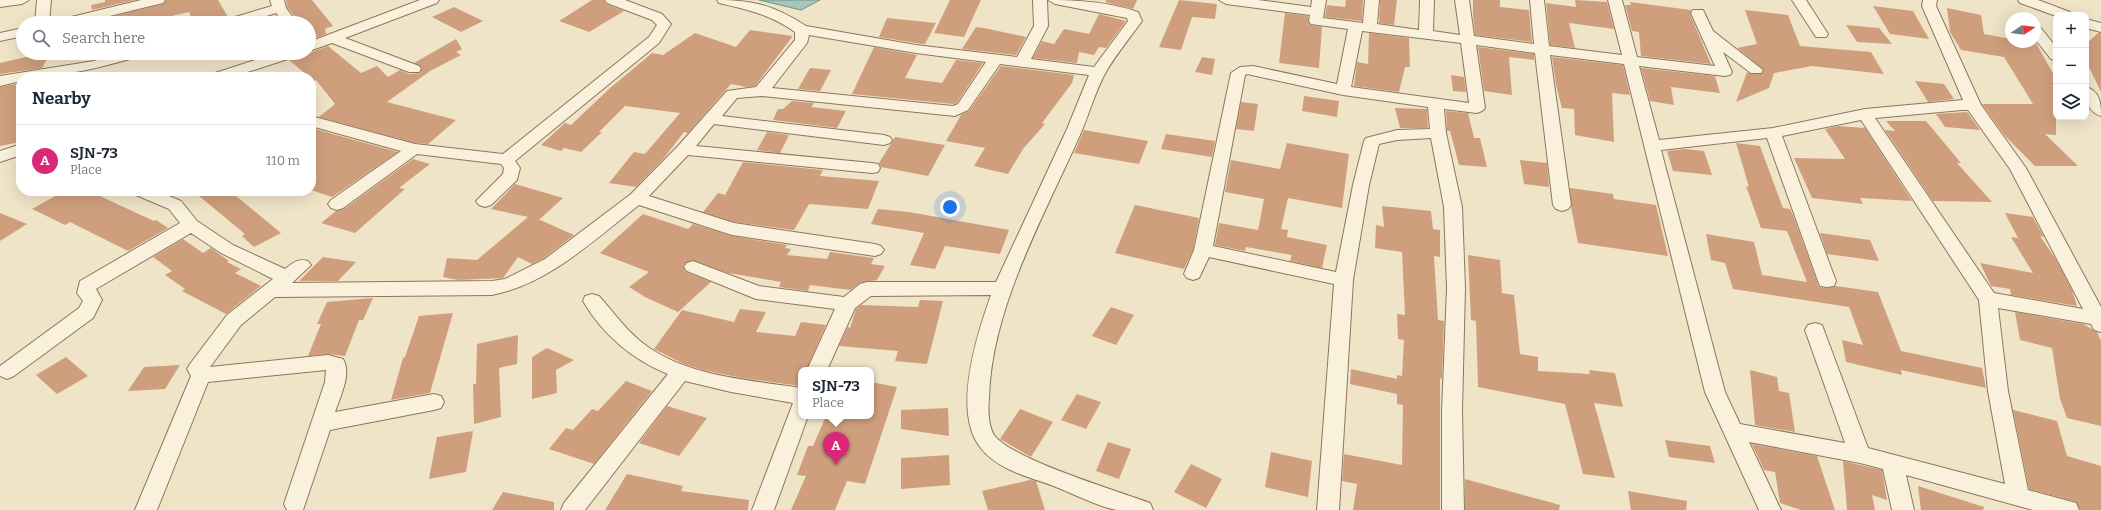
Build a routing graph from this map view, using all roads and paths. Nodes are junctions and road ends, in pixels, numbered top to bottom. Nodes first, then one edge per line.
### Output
1 (22, 0) edge
2 (44, 0) edge
3 (158, 0) edge
4 (432, 0) edge
5 (612, 0) edge
6 (724, 0) edge
7 (1040, 0) edge
8 (1055, 0) edge
9 (1226, 0) edge
10 (1372, 0) edge
11 (1427, 0) edge
12 (1462, 0) edge
13 (1537, 0) edge
14 (1615, 0) edge
15 (1799, 0) edge
16 (1930, 0) edge
17 (2024, 0) edge
18 (0, 3) edge
19 (278, 4) edge
20 (1318, 6) edge
21 (2028, 12) edge
22 (2057, 12) edge
23 (1698, 13) dead end
24 (43, 16) edge
25 (93, 16) edge
26 (248, 16) edge
27 (286, 16) edge
28 (2089, 24) edge
29 (1363, 28) junction
30 (2101, 28) edge
31 (802, 30) junction
32 (1705, 32) junction
33 (16, 34) edge
34 (1821, 34) dead end
35 (1426, 35) junction
36 (0, 37) edge
37 (2041, 37) edge
38 (332, 38) junction
39 (1467, 40) junction
40 (316, 44) edge
41 (1541, 48) junction
42 (2053, 52) edge
43 (1629, 59) junction
44 (119, 60) edge
45 (270, 60) edge
46 (995, 60) junction
47 (1022, 62) junction
48 (414, 69) dead end
49 (1756, 70) dead end
50 (95, 71) edge
51 (83, 72) edge
52 (233, 72) edge
53 (1098, 72) junction
54 (16, 78) edge
55 (0, 81) edge
56 (1344, 90) junction
57 (761, 91) junction
58 (2089, 96) edge
59 (1436, 104) junction
60 (1973, 106) junction
61 (2101, 111) edge
62 (1865, 114) junction
63 (709, 119) junction
64 (316, 122) edge
65 (1438, 133) junction
66 (1772, 133) junction
67 (884, 140) dead end
68 (1652, 146) junction
69 (414, 149) junction
70 (684, 150) junction
71 (16, 152) edge
72 (0, 157) edge
73 (506, 160) junction
74 (872, 168) dead end
75 (154, 196) edge
76 (637, 198) junction
77 (485, 201) dead end
78 (337, 204) dead end
79 (1562, 205) dead end
80 (191, 225) junction
81 (875, 250) dead end
82 (1203, 250) junction
83 (302, 265) dead end
84 (693, 267) dead end
85 (1192, 274) dead end
86 (287, 278) junction
87 (1344, 280) junction
88 (1827, 281) dead end
89 (1002, 288) junction
90 (271, 290) junction
91 (1988, 299) junction
92 (592, 301) dead end
93 (847, 304) junction
94 (2100, 321) edge
95 (1815, 330) dead end
96 (818, 367) edge
97 (7, 371) dead end
98 (681, 372) junction
99 (201, 375) junction
100 (798, 395) edge
101 (434, 402) dead end
102 (798, 415) edge
103 (322, 423) junction
104 (1733, 431) junction
105 (1860, 454) junction
106 (1892, 462) junction
107 (2018, 496) junction
108 (296, 504) dead end
109 (146, 510) edge
110 (572, 510) edge
111 (763, 510) edge
112 (1142, 510) edge
113 (1328, 510) edge
114 (1453, 510) edge
115 (1770, 510) edge
116 (1903, 510) edge
117 (2068, 510) edge

1 - 18 street
2 - 24 street
3 - 25 street
4 - 38 street
5 - 73 street
6 - 31 street
7 - 47 street
8 - 53 street
9 - 20 street
10 - 29 street
11 - 35 street
12 - 39 street
13 - 41 street
14 - 43 street
15 - 34 street
16 - 60 street
17 - 21 street
17 - 22 street
19 - 26 street
19 - 27 street
20 - 29 street
23 - 32 street
28 - 30 street
29 - 35 street
29 - 56 street
31 - 46 street
31 - 57 street
32 - 43 street
32 - 49 street
33 - 36 street
35 - 39 street
37 - 42 street
38 - 40 street
38 - 48 street
39 - 41 street
39 - 59 street
41 - 43 street
41 - 79 street
43 - 68 street
44 - 50 street
45 - 52 street
46 - 47 street
46 - 57 street
47 - 53 street
50 - 51 street
53 - 89 street
54 - 55 street
56 - 59 street
56 - 82 street
57 - 63 street
58 - 61 street
59 - 65 street
60 - 62 street
60 - 94 street
62 - 66 street
62 - 91 street
63 - 67 street
63 - 70 street
64 - 69 street
65 - 87 street
65 - 114 street
66 - 68 street
66 - 88 street
68 - 104 street
69 - 73 street
69 - 78 street
70 - 74 street
70 - 76 street
71 - 72 street
73 - 77 street
75 - 80 street
76 - 81 street
76 - 90 street
80 - 86 street
80 - 97 street
82 - 85 street
82 - 87 street
83 - 86 street
84 - 93 street
86 - 90 street
87 - 113 street
89 - 93 street
89 - 112 street
90 - 99 street
91 - 94 street
91 - 107 street
92 - 98 street
93 - 96 street
95 - 105 street
98 - 100 street
98 - 110 street
99 - 103 street
99 - 109 street
101 - 103 street
102 - 111 street
103 - 108 street
104 - 105 street
104 - 115 street
105 - 106 street
106 - 107 street
106 - 116 street
107 - 117 street

